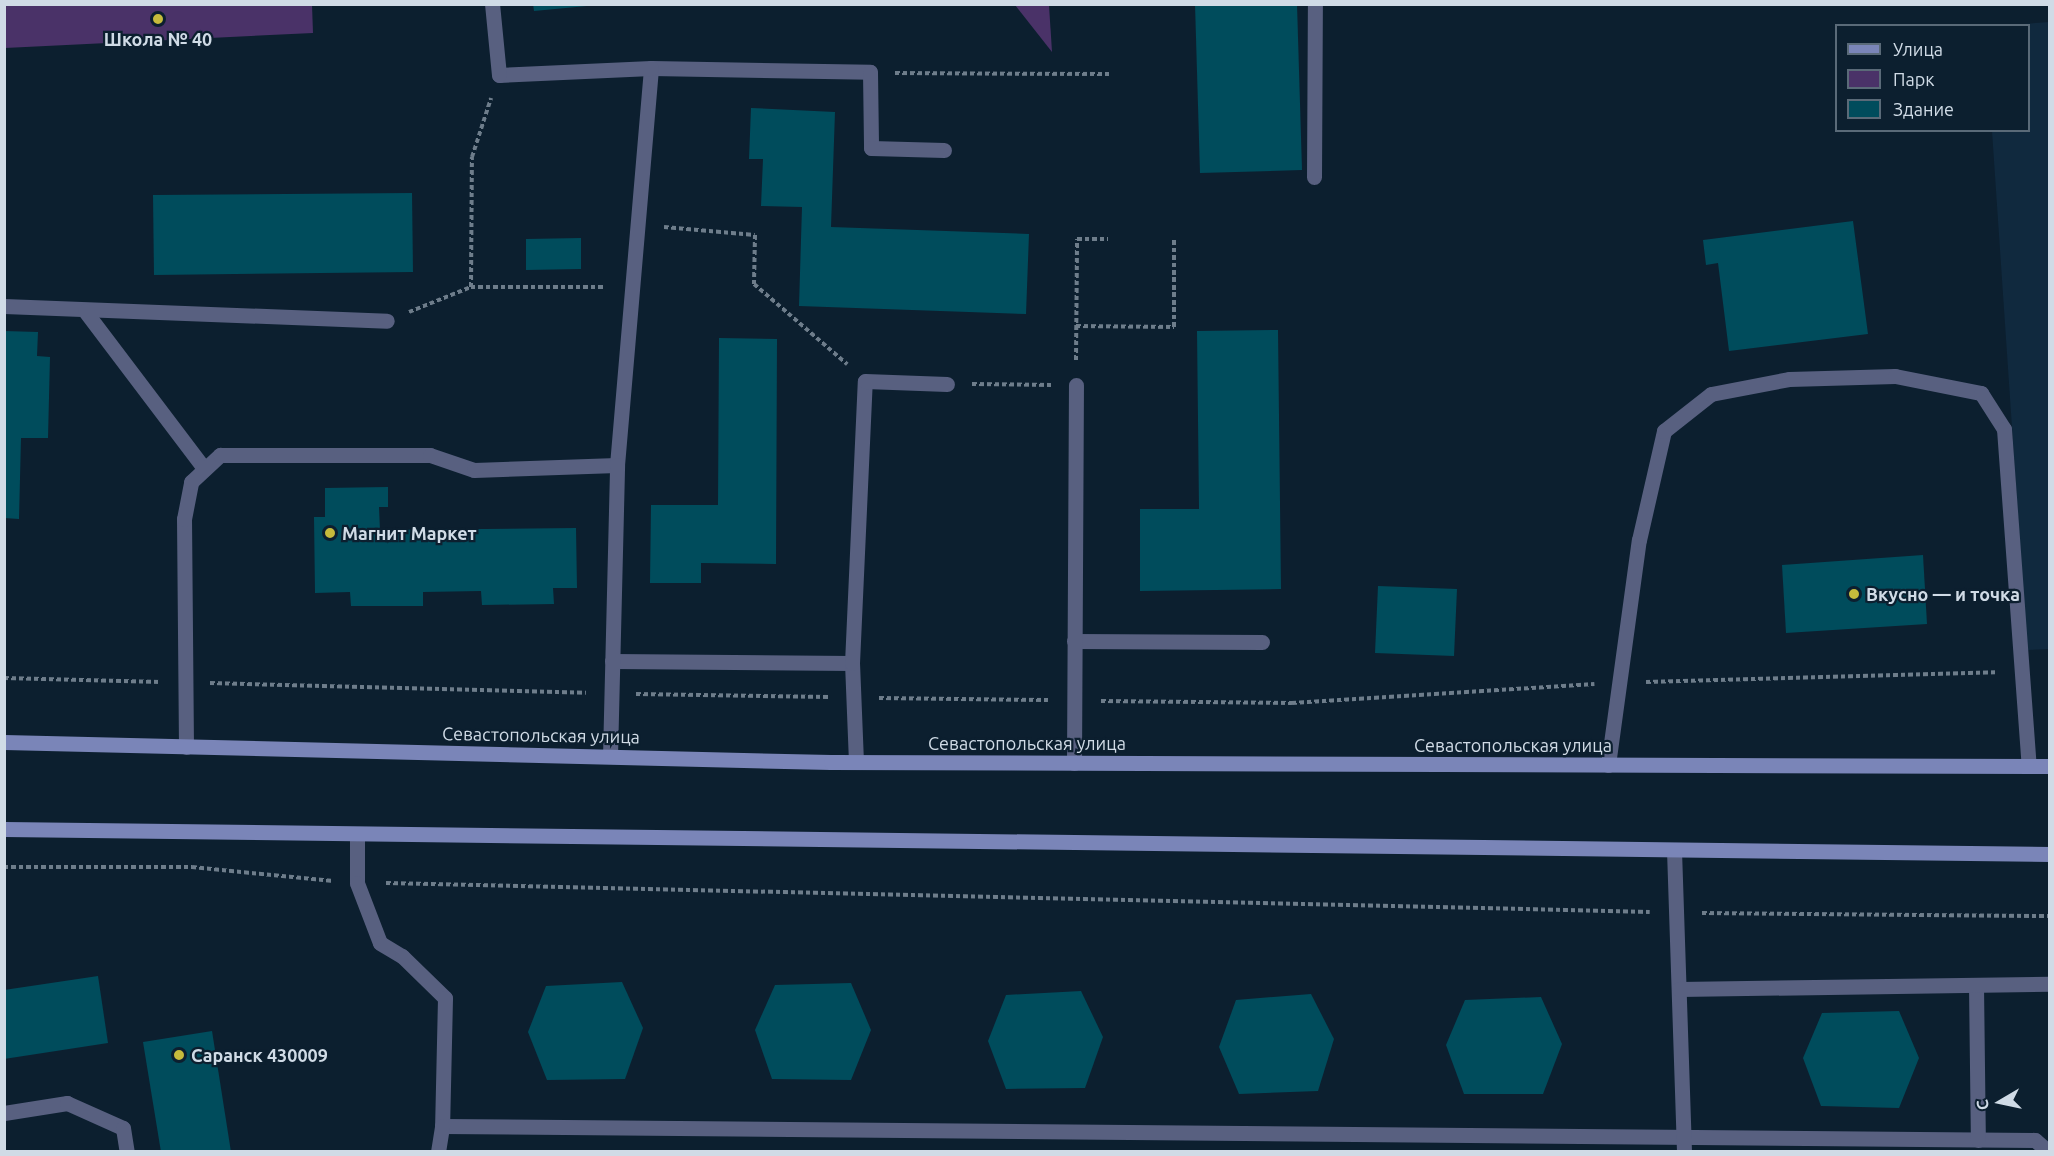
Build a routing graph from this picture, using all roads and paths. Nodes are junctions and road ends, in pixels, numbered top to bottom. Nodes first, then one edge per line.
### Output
1 (492, 4) edge
2 (1315, 4) edge
3 (651, 68) junction
4 (870, 72) junction
5 (1109, 74) dead end
6 (499, 75) junction
7 (944, 150) dead end
8 (1314, 177) dead end
9 (638, 225) junction
10 (1108, 239) dead end
11 (1174, 240) dead end
12 (471, 287) junction
13 (633, 288) junction
14 (4, 306) edge
15 (85, 311) junction
16 (387, 321) joint
17 (1076, 326) junction
18 (865, 381) junction
19 (947, 384) joint
20 (1076, 385) junction
21 (617, 465) junction
22 (203, 467) junction
23 (1074, 641) junction
24 (1262, 642) dead end
25 (612, 661) junction
26 (852, 663) junction
27 (4, 678) edge
28 (185, 683) junction
29 (1616, 683) junction
30 (2023, 688) junction
31 (612, 694) junction
32 (853, 698) junction
33 (1074, 700) junction
34 (4, 742) edge
35 (186, 747) junction
36 (610, 756) junction
37 (856, 762) junction
38 (1074, 762) junction
39 (1608, 765) junction
40 (2029, 766) junction
41 (2049, 766) edge
42 (4, 829) edge
43 (357, 834) junction
44 (1674, 850) junction
45 (2049, 854) edge
46 (4, 867) edge
47 (357, 883) junction
48 (1678, 912) junction
49 (2049, 916) edge
50 (2049, 984) edge
51 (1976, 985) junction
52 (1679, 989) junction
53 (4, 1113) edge
54 (442, 1126) junction
55 (1978, 1140) junction
56 (1684, 1146) edge
57 (127, 1152) edge
58 (438, 1152) edge
59 (2049, 1152) edge

1 - 6 lane
2 - 8 lane
3 - 4 lane
3 - 6 lane
3 - 9 lane
4 - 5 path
4 - 7 lane
6 - 12 path
9 - 13 lane
9 - 18 path
10 - 17 path
11 - 17 path
12 - 13 path
12 - 16 path
13 - 21 lane
14 - 15 lane
15 - 16 lane
15 - 22 lane
17 - 20 path
18 - 19 lane
18 - 26 lane
19 - 20 path
20 - 23 lane
21 - 22 lane
21 - 25 lane
22 - 28 lane
23 - 24 lane
23 - 33 lane
25 - 26 lane
25 - 31 lane
26 - 32 lane
27 - 28 path
28 - 31 path
28 - 35 lane
29 - 30 path
29 - 30 lane
29 - 33 path
29 - 39 lane
30 - 40 lane
31 - 32 path
31 - 36 lane
32 - 33 path
32 - 37 lane
33 - 38 lane
34 - 35 main road, Севастопольская улица
35 - 36 main road, Севастопольская улица
36 - 37 main road, Севастопольская улица
37 - 38 main road, Севастопольская улица
38 - 39 main road, Севастопольская улица
39 - 40 main road, Севастопольская улица
40 - 41 main road, Севастопольская улица
42 - 43 main road
43 - 44 main road
43 - 47 lane
44 - 45 main road
44 - 48 lane
46 - 47 path
47 - 48 path
47 - 54 lane
48 - 49 path
48 - 52 lane
50 - 51 lane
51 - 52 lane
51 - 55 lane
52 - 56 lane
53 - 57 lane
54 - 56 lane
54 - 58 lane
55 - 56 lane
55 - 59 lane

